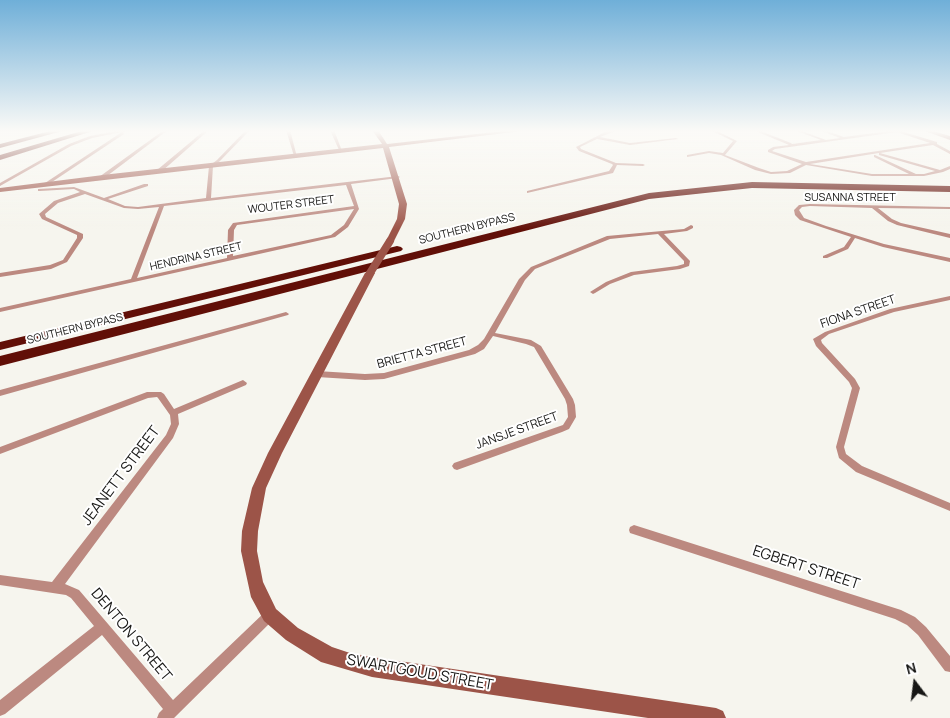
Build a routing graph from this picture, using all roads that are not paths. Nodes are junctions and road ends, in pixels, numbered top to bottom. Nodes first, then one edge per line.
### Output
1 (40, 164) edge
2 (75, 164) edge
3 (120, 164) edge
4 (168, 164) edge
5 (226, 164) edge
6 (392, 164) edge
7 (615, 164) joint
8 (745, 164) edge
9 (804, 164) junction
10 (807, 164) edge
11 (890, 164) edge
12 (914, 164) edge
13 (212, 165) junction
14 (642, 165) dead end
15 (950, 167) edge
16 (159, 171) junction
17 (941, 171) junction
18 (916, 176) junction
19 (102, 177) junction
20 (396, 177) junction
21 (47, 182) junction
22 (348, 183) junction
23 (950, 184) edge
24 (146, 185) dead end
25 (0, 188) edge
26 (40, 190) dead end
27 (684, 191) junction
28 (85, 192) junction
29 (529, 192) dead end
30 (950, 194) edge
31 (104, 199) junction
32 (208, 200) junction
33 (162, 206) junction
34 (357, 207) junction
35 (874, 207) junction
36 (950, 208) edge
37 (691, 228) dead end
38 (659, 232) junction
39 (854, 236) junction
40 (950, 236) edge
41 (826, 257) dead end
42 (230, 259) junction
43 (950, 260) edge
44 (0, 275) edge
45 (133, 281) junction
46 (593, 292) dead end
47 (950, 298) edge
48 (0, 310) edge
49 (286, 314) dead end
50 (491, 334) junction
51 (0, 346) edge
52 (0, 362) edge
53 (317, 374) junction
54 (243, 383) dead end
55 (0, 393) edge
56 (172, 413) junction
57 (0, 451) edge
58 (457, 466) dead end
59 (950, 507) edge
60 (634, 530) dead end
61 (0, 580) edge
62 (55, 588) junction
63 (270, 614) junction
64 (103, 627) junction
65 (950, 666) edge
66 (0, 709) edge
67 (169, 714) edge
68 (716, 718) edge

1 - 25 street
2 - 21 street
3 - 19 street
4 - 16 street
5 - 13 street
6 - 20 street, SWARTGOUD STREET
7 - 14 street
7 - 29 street
8 - 9 street
9 - 10 street
9 - 18 street
11 - 18 street
12 - 17 street
13 - 16 street
13 - 32 street
15 - 17 street
16 - 19 street
17 - 18 street
19 - 21 street
19 - 25 street
20 - 22 street
20 - 53 street, SWARTGOUD STREET, bridge
21 - 25 street
22 - 32 street
22 - 34 street
23 - 27 highway, SOUTHERN BYPASS
23 - 51 highway, SOUTHERN BYPASS
24 - 31 street
26 - 28 street
27 - 30 highway
27 - 52 highway, SOUTHERN BYPASS
28 - 31 street
28 - 44 street
31 - 33 street
32 - 33 street
33 - 45 street
34 - 42 street, HENDRINA STREET
34 - 42 street, WOUTER STREET
35 - 36 street, SUSANNA STREET
35 - 39 street, SUSANNA STREET
35 - 40 street
37 - 38 street, BRIETTA STREET
38 - 46 street
38 - 50 street, BRIETTA STREET
39 - 41 street
39 - 43 street, SUSANNA STREET
42 - 45 street, HENDRINA STREET
45 - 48 street, HENDRINA STREET
47 - 59 street, FIONA STREET
49 - 55 street
50 - 53 street, BRIETTA STREET
50 - 58 street, JANSJE STREET
53 - 63 street, SWARTGOUD STREET
54 - 56 street
56 - 57 street
56 - 62 street, JEANETT STREET
60 - 65 street, EGBERT STREET
61 - 62 street, DENTON STREET
62 - 64 street, DENTON STREET
63 - 67 street
63 - 68 street, SWARTGOUD STREET
64 - 66 street
64 - 67 street, DENTON STREET

